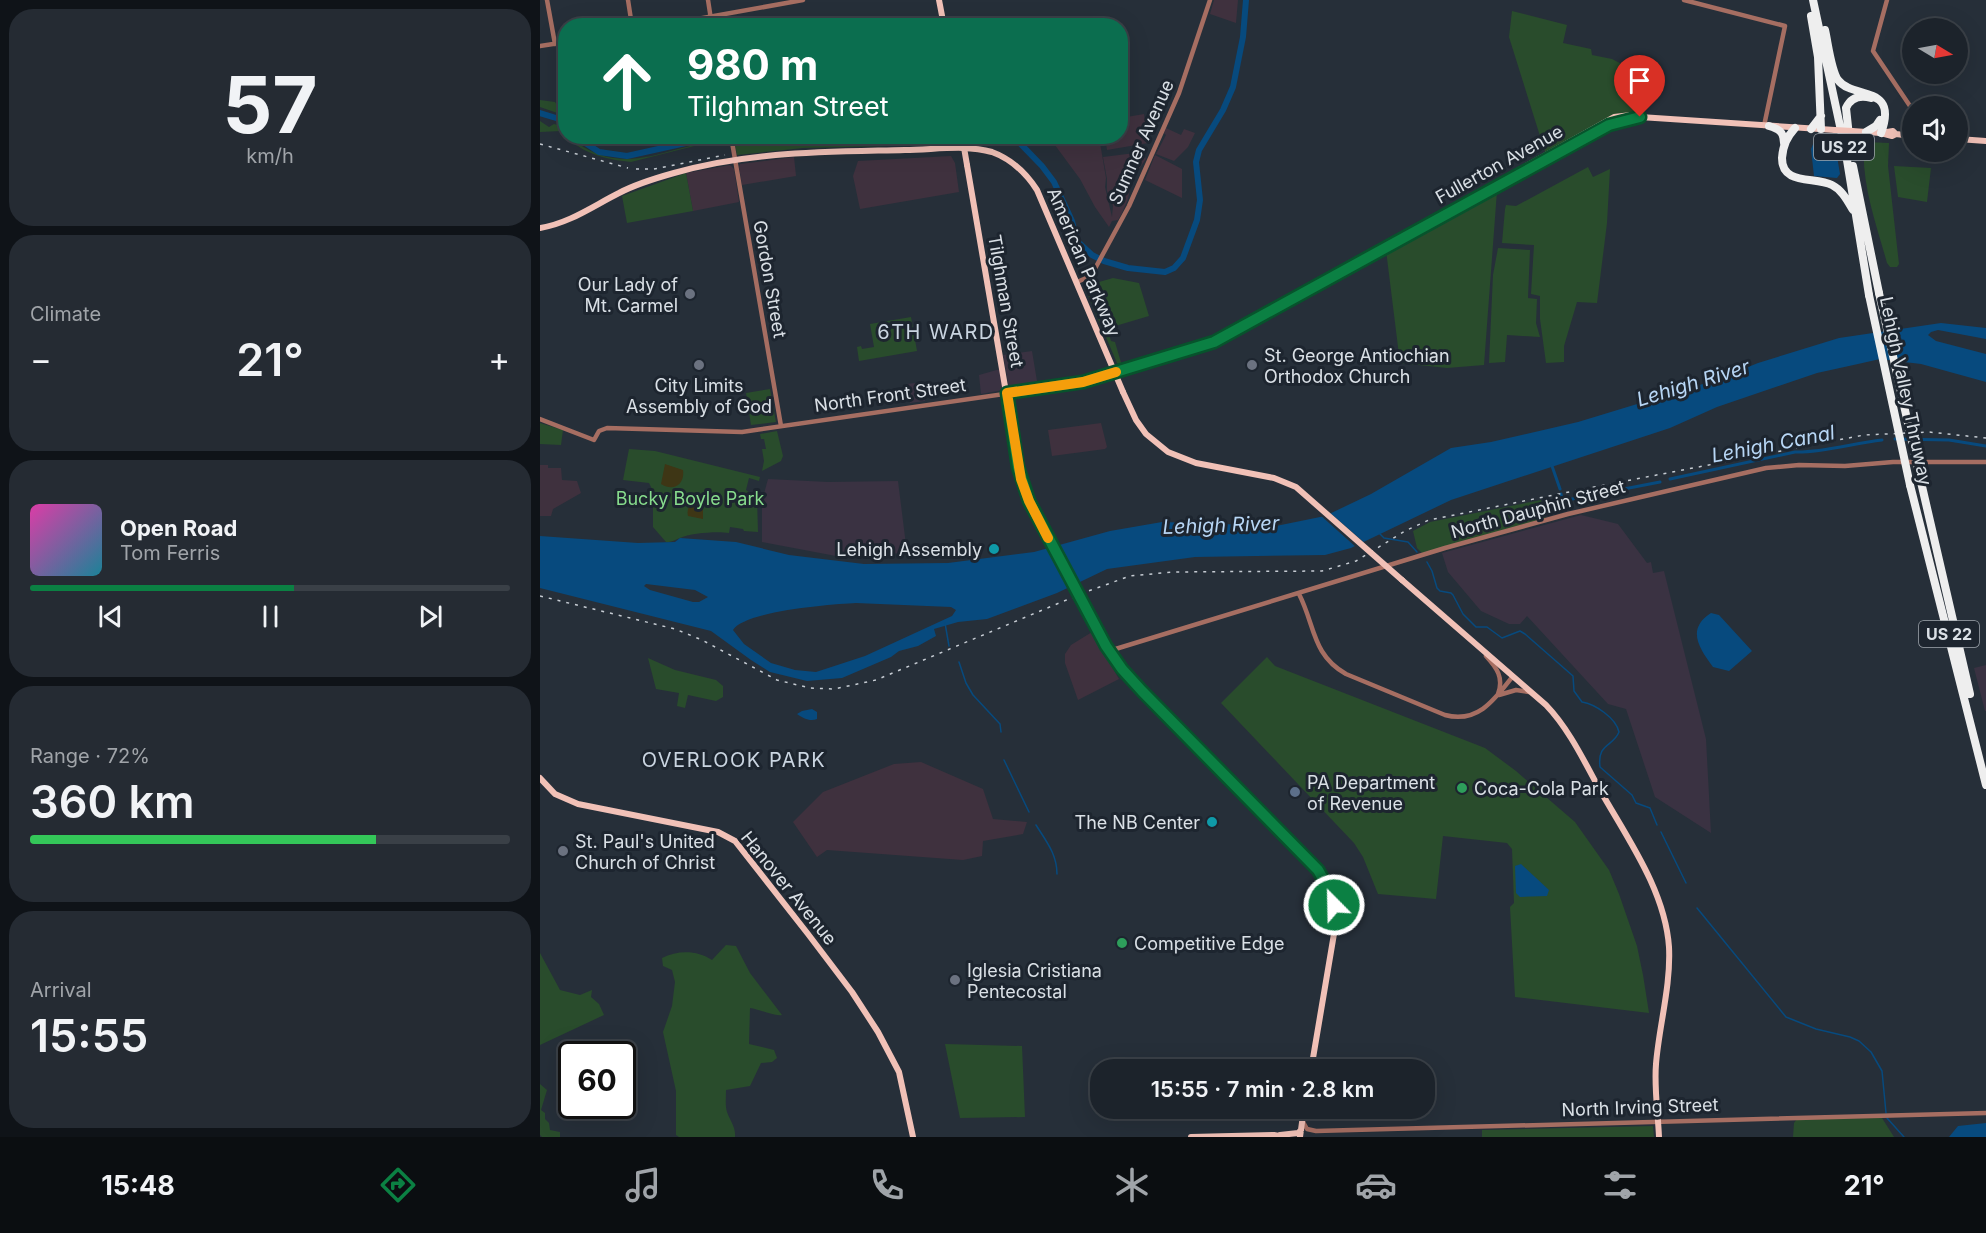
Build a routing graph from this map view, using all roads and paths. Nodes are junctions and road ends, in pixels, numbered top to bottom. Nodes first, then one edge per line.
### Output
1 (547, 0) edge
2 (628, 0) edge
3 (708, 0) edge
4 (802, 0) edge
5 (939, 0) edge
6 (1210, 0) edge
7 (1684, 0) edge
8 (1813, 0) edge
9 (1887, 0) edge
10 (710, 16) junction
11 (631, 18) edge
12 (700, 18) edge
13 (942, 18) edge
14 (1823, 24) junction
15 (558, 43) edge
16 (555, 44) junction
17 (540, 46) edge
18 (1903, 96) edge
19 (1822, 114) junction
20 (1880, 120) junction
21 (1767, 126) junction
22 (1795, 128) junction
23 (1811, 129) junction
24 (1821, 129) junction
25 (1866, 132) junction
26 (1881, 133) junction
27 (1902, 135) edge
28 (1968, 140) edge
29 (1986, 141) edge
30 (1784, 143) junction
31 (732, 144) edge
32 (963, 144) edge
33 (1851, 157) junction
34 (735, 160) junction
35 (1856, 217) junction
36 (540, 228) edge
37 (1077, 282) junction
38 (1192, 350) joint
39 (1115, 373) junction
40 (1007, 393) junction
41 (540, 419) edge
42 (781, 426) junction
43 (1986, 462) edge
44 (1299, 594) junction
45 (1479, 646) junction
46 (1109, 651) junction
47 (1513, 676) junction
48 (1532, 692) junction
49 (1497, 697) junction
50 (1986, 762) edge
51 (540, 778) edge
52 (1986, 785) edge
53 (1313, 1059) edge
54 (1986, 1113) edge
55 (1303, 1119) joint
56 (1658, 1121) junction
57 (1301, 1134) edge
58 (1276, 1136) edge
59 (913, 1137) edge
60 (1191, 1137) edge
61 (1284, 1137) edge
62 (1659, 1137) edge

1 - 16 street
2 - 11 street
3 - 10 street
4 - 10 street
5 - 13 main road
6 - 37 street, Sumner Avenue
7 - 21 street
8 - 14 highway, Lehigh Valley Thruway / US 22
8 - 19 highway
8 - 35 highway, Lehigh Valley Thruway / US 22
9 - 18 street
10 - 12 street
14 - 26 highway
14 - 33 highway, Lehigh Valley Thruway / US 22
15 - 16 street
16 - 17 street
19 - 23 highway
19 - 24 highway
20 - 25 highway
20 - 26 highway
20 - 33 highway
21 - 22 main road, Fullerton Avenue
21 - 30 highway
21 - 38 main road, Fullerton Avenue
22 - 23 main road, Fullerton Avenue
22 - 30 highway
23 - 24 main road, Fullerton Avenue
24 - 25 main road, Fullerton Avenue, bridge
25 - 26 main road, Fullerton Avenue
26 - 27 main road, Fullerton Avenue
28 - 29 main road
30 - 35 highway
31 - 34 street, Gordon Street
32 - 40 main road, Tilghman Street, bridge
33 - 50 highway, Lehigh Valley Thruway / US 22, bridge
34 - 36 main road, American Parkway
34 - 37 main road, American Parkway
34 - 42 street, Gordon Street
35 - 52 highway, Lehigh Valley Thruway / US 22, bridge
37 - 39 main road, American Parkway
38 - 39 main road, North Front Street
39 - 40 street, North Front Street
39 - 45 main road, American Parkway, bridge
40 - 42 street, North Front Street
40 - 46 main road, Tilghman Street, bridge
41 - 42 street, North Front Street
43 - 44 street, North Dauphin Street
44 - 46 street, North Dauphin Street
44 - 49 street
45 - 47 main road
45 - 49 street
46 - 53 main road, Tilghman Street
47 - 48 main road
47 - 49 street
48 - 49 street
48 - 56 main road
51 - 59 main road, Hanover Avenue
54 - 56 street, North Irving Street
55 - 56 street, North Irving Street
55 - 57 main road
56 - 62 main road
57 - 58 main road
58 - 60 main road
58 - 61 main road

